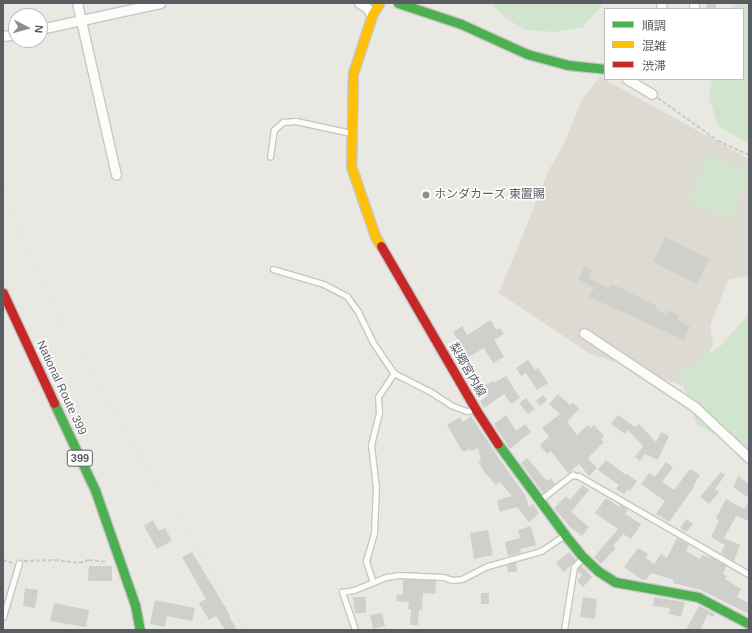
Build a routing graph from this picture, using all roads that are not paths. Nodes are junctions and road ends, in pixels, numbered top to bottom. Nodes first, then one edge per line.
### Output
1 (77, 3) edge
2 (160, 3) edge
3 (359, 3) edge
4 (379, 3) edge
5 (398, 3) edge
6 (372, 15) junction
7 (80, 22) junction
8 (48, 28) edge
9 (604, 68) edge
10 (629, 80) edge
11 (652, 94) road end
12 (351, 133) junction
13 (270, 156) dead end
14 (116, 175) dead end
15 (273, 269) dead end
16 (3, 293) edge
17 (584, 333) dead end
18 (394, 373) junction
19 (476, 410) junction
20 (749, 458) edge
21 (540, 500) junction
22 (565, 535) junction
23 (583, 557) junction
24 (19, 563) road end
25 (749, 574) edge
26 (373, 583) junction
27 (3, 617) edge
28 (749, 624) edge
29 (140, 630) edge
30 (355, 630) edge
31 (564, 630) edge

1 - 7 street
2 - 7 street
3 - 6 street
4 - 6 main road, 梨郷宮内線
5 - 9 main road
6 - 12 main road, 梨郷宮内線
7 - 8 street
7 - 14 street
10 - 11 street
12 - 13 lane
12 - 19 main road, 梨郷宮内線
15 - 18 lane
16 - 29 main road, National Route 399 / 399
17 - 20 street
18 - 19 lane
18 - 26 lane
19 - 21 main road, 梨郷宮内線
21 - 22 main road, 梨郷宮内線
21 - 25 lane
22 - 23 main road, 梨郷宮内線
22 - 26 lane
23 - 28 main road, 梨郷宮内線
23 - 31 lane
24 - 27 lane
26 - 30 lane

